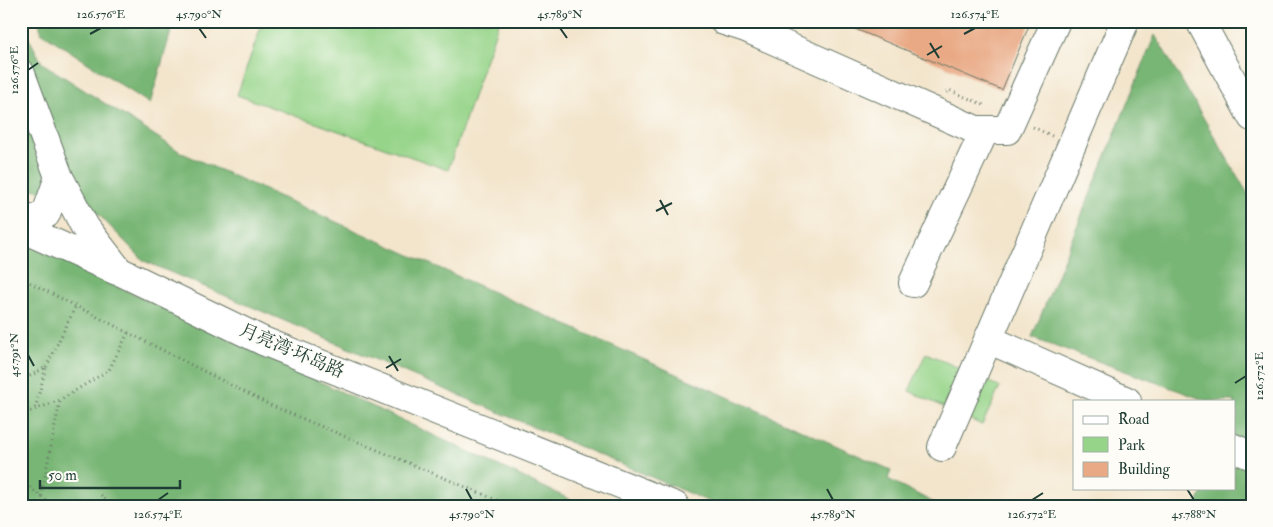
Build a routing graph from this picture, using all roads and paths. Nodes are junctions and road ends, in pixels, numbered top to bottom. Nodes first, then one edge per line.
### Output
1 (724, 21) edge
2 (1056, 21) edge
3 (1125, 21) edge
4 (1200, 21) edge
5 (21, 74) edge
6 (1252, 117) edge
7 (985, 130) junction
8 (59, 177) junction
9 (21, 227) edge
10 (119, 272) junction
11 (21, 278) edge
12 (913, 283) dead end
13 (76, 306) junction
14 (128, 333) junction
15 (988, 339) junction
16 (46, 367) junction
17 (21, 381) edge
18 (60, 400) junction
19 (1125, 400) edge
20 (35, 410) junction
21 (21, 415) edge
22 (942, 447) dead end
23 (1236, 449) edge
24 (1252, 456) edge
25 (21, 484) edge
26 (101, 495) dead end
27 (41, 496) junction
28 (47, 506) edge
29 (111, 506) edge
30 (511, 506) edge
31 (675, 506) edge

1 - 7 street
2 - 7 street
3 - 15 street
4 - 6 street
5 - 8 street, 月亮湾·环岛路
7 - 12 street
8 - 9 street
8 - 10 street, 月亮湾·环岛路
9 - 10 street
10 - 31 street, 月亮湾·环岛路
11 - 13 path
13 - 14 path
13 - 16 path
14 - 18 path
14 - 30 path
15 - 19 street
15 - 22 street
16 - 17 path
16 - 20 path
18 - 20 path
18 - 27 path
20 - 21 path
23 - 24 street
25 - 27 path
26 - 29 path
27 - 28 path

